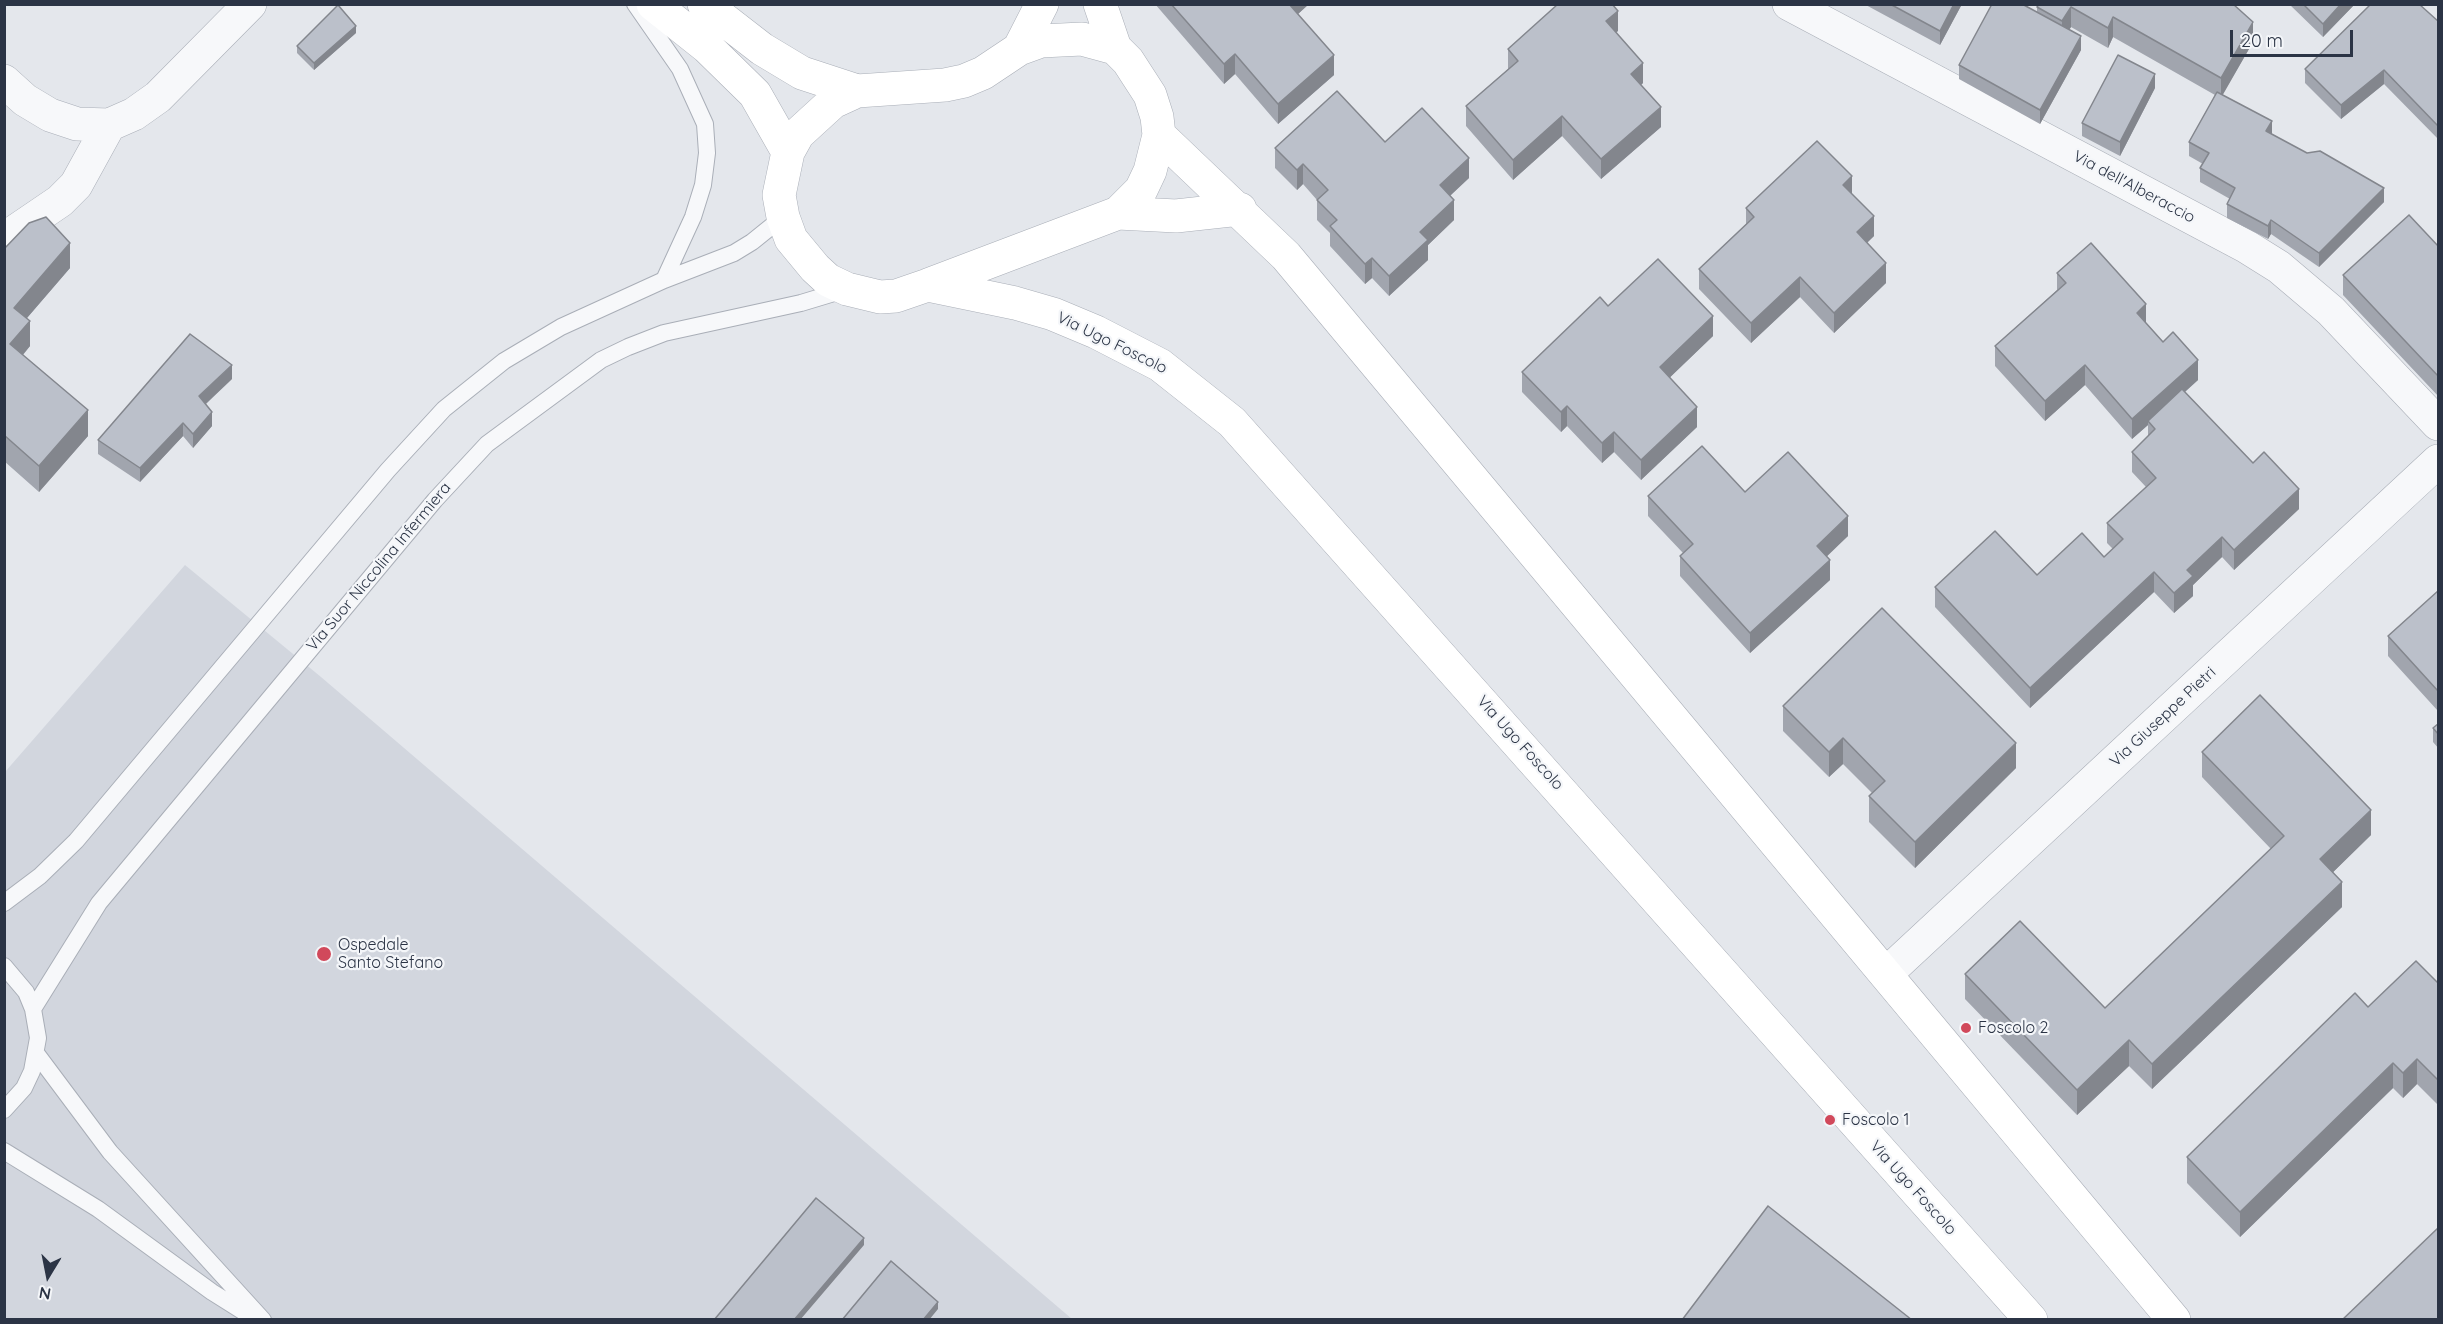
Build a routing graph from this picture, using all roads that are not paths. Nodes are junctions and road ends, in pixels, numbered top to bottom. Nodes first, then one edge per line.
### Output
1 (250, 4) edge
2 (635, 4) edge
3 (653, 4) edge
4 (704, 4) edge
5 (1042, 4) edge
6 (1100, 4) edge
7 (1789, 4) edge
8 (1115, 48) junction
9 (1019, 49) junction
10 (4, 81) edge
11 (857, 91) junction
12 (109, 125) junction
13 (1159, 135) junction
14 (788, 152) junction
15 (1239, 209) junction
16 (1118, 213) junction
17 (783, 217) junction
18 (4, 239) edge
19 (664, 280) junction
20 (928, 285) junction
21 (847, 289) junction
22 (2439, 424) edge
23 (2439, 461) edge
24 (4, 903) edge
25 (4, 966) edge
26 (1887, 973) junction
27 (33, 1009) junction
28 (36, 1053) junction
29 (4, 1110) edge
30 (4, 1151) edge
31 (255, 1320) edge
32 (263, 1320) edge
33 (2031, 1320) edge
34 (2174, 1320) edge

1 - 12 street
2 - 19 lane
3 - 14 street
4 - 11 street
5 - 9 street
6 - 8 street
7 - 22 street, Via dell'Alberaccio
8 - 9 street
8 - 13 street
9 - 11 street
10 - 12 street
11 - 14 street
12 - 18 street
13 - 15 street
13 - 16 street
14 - 17 street
15 - 16 street
15 - 26 street
16 - 20 street
17 - 19 lane
17 - 21 street
19 - 24 lane
20 - 21 street
20 - 33 street, Via Ugo Foscolo
21 - 27 lane, Via Suor Niccolina Infermiera
23 - 26 street, Via Giuseppe Pietri
25 - 27 lane
26 - 34 street
27 - 28 lane
28 - 29 lane
28 - 32 lane
30 - 31 lane

